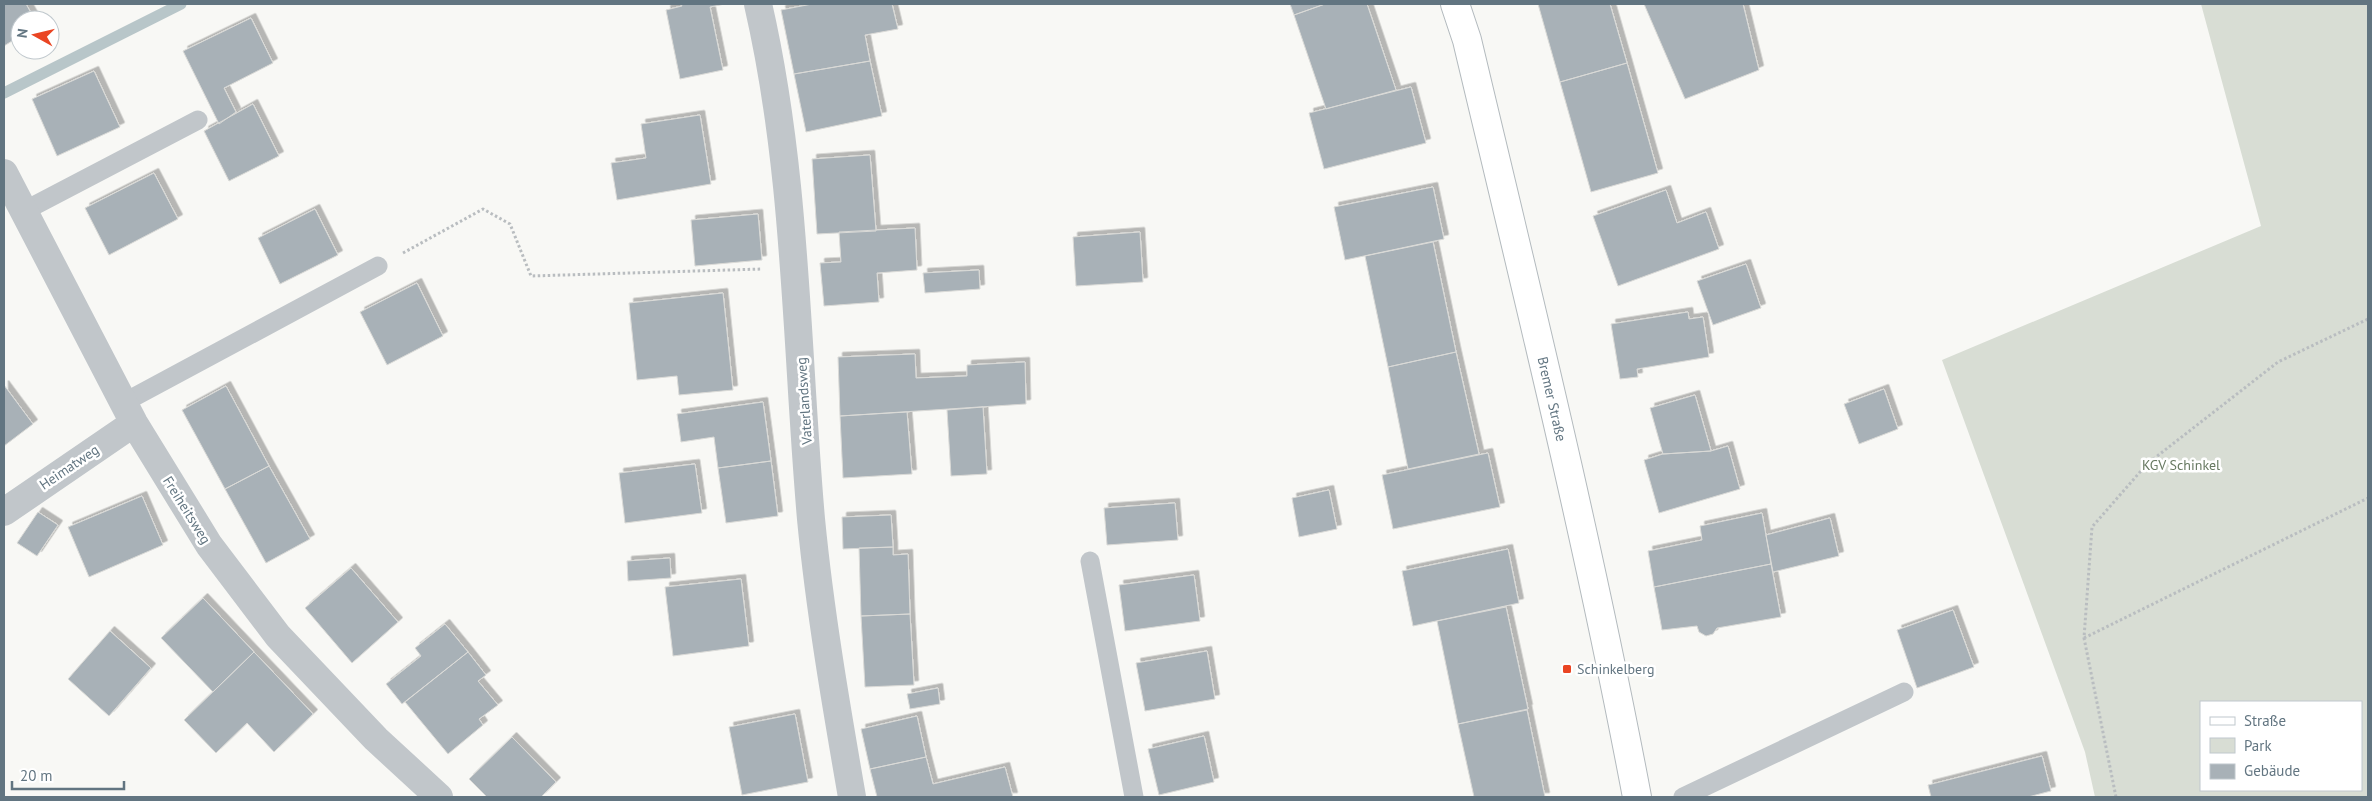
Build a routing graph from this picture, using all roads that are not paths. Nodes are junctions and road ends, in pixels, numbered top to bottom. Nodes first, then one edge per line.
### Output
1 (758, 4) edge
2 (1455, 4) edge
3 (198, 120) dead end
4 (4, 173) edge
5 (24, 211) junction
6 (378, 266) road end
7 (128, 413) junction
8 (4, 512) edge
9 (1090, 561) dead end
10 (1904, 692) dead end
11 (439, 797) edge
12 (852, 797) edge
13 (1134, 797) edge
14 (1637, 797) edge
15 (1683, 797) edge

1 - 12 street, Vaterlandsweg
2 - 14 main road, Bremer Straße
3 - 5 lane
4 - 5 street, Freiheitsweg
5 - 7 street, Freiheitsweg
6 - 7 lane
7 - 8 street, Heimatweg
7 - 11 street, Freiheitsweg
9 - 13 lane
10 - 15 lane

